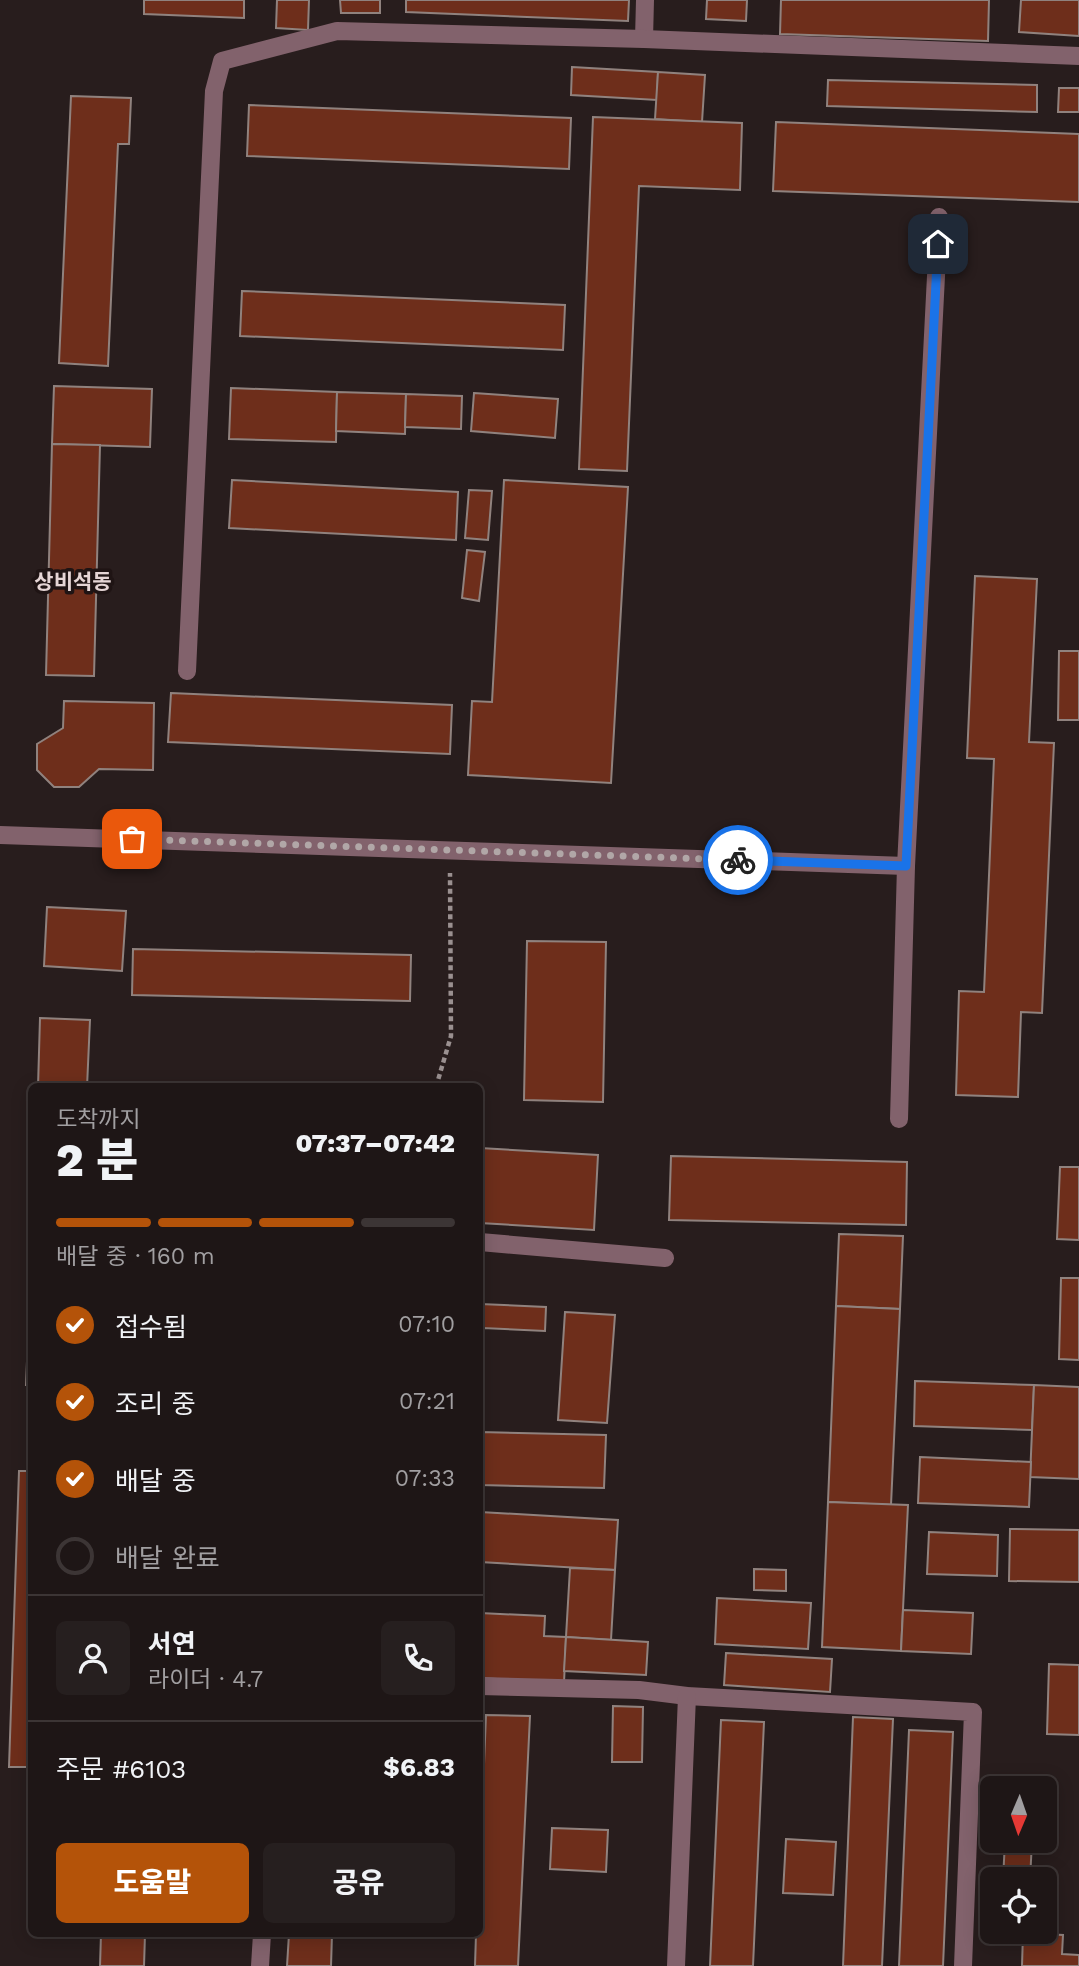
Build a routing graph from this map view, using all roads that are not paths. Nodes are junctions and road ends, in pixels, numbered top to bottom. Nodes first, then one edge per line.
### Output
1 (645, 0) edge
2 (644, 39) junction
3 (1079, 55) edge
4 (939, 217) dead end
5 (187, 671) dead end
6 (0, 835) edge
7 (906, 866) junction
8 (899, 1119) dead end
9 (483, 1242) edge
10 (665, 1258) dead end
11 (483, 1686) edge
12 (687, 1696) junction
13 (262, 1937) edge
14 (260, 1966) edge
15 (676, 1966) edge
16 (963, 1966) edge

1 - 2 street
2 - 3 street
2 - 5 street
4 - 7 street
6 - 7 street
7 - 8 street
9 - 10 street
11 - 12 street
12 - 15 street
12 - 16 street
13 - 14 street

